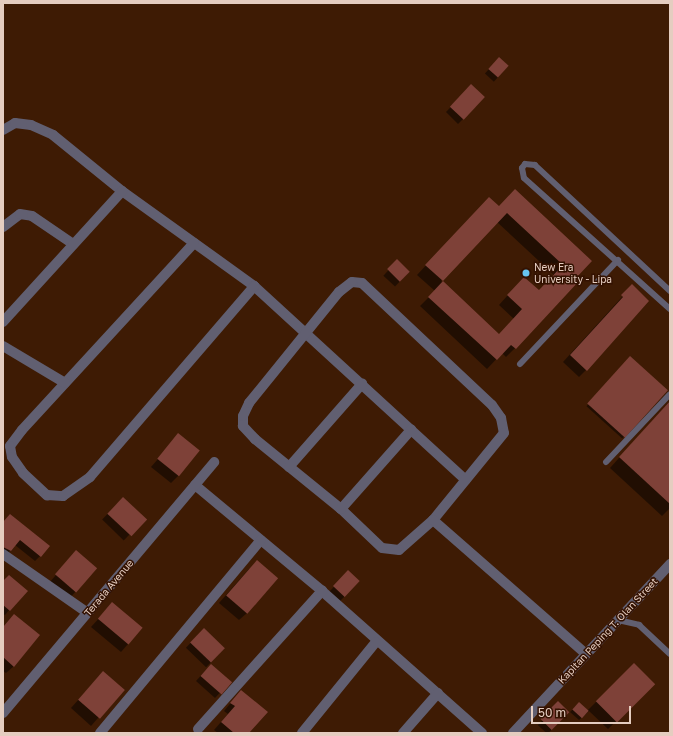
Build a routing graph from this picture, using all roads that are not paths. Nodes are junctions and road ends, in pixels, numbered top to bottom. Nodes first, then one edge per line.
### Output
1 (3, 130) edge
2 (122, 191) junction
3 (3, 227) edge
4 (617, 242) junction
5 (194, 243) junction
6 (73, 244) junction
7 (609, 252) junction
8 (618, 260) junction
9 (254, 286) junction
10 (670, 291) edge
11 (670, 309) edge
12 (3, 322) edge
13 (307, 332) junction
14 (3, 346) edge
15 (520, 364) dead end
16 (65, 383) junction
17 (362, 384) junction
18 (670, 394) edge
19 (411, 430) junction
20 (214, 462) dead end
21 (606, 462) dead end
22 (289, 467) junction
23 (466, 480) junction
24 (195, 485) junction
25 (340, 510) junction
26 (434, 520) junction
27 (261, 540) junction
28 (5, 559) edge
29 (670, 564) edge
30 (322, 591) junction
31 (88, 613) junction
32 (618, 620) junction
33 (376, 642) junction
34 (586, 654) junction
35 (670, 654) edge
36 (438, 693) junction
37 (3, 713) edge
38 (198, 729) dead end
39 (100, 733) edge
40 (302, 733) edge
41 (403, 733) edge
42 (482, 733) edge
43 (513, 733) edge

1 - 2 street
2 - 5 street
2 - 6 street
3 - 6 street
4 - 7 lane
4 - 7 lane
4 - 10 lane
5 - 9 street
5 - 16 street
6 - 12 street
7 - 8 lane
8 - 11 lane
8 - 15 lane
9 - 13 street
9 - 16 street
13 - 17 street
13 - 22 street
13 - 23 street
14 - 16 street
17 - 19 street
17 - 22 street
18 - 21 lane
19 - 23 street
19 - 25 street
20 - 24 street, Terada Avenue
22 - 25 street
23 - 26 street
24 - 27 street
24 - 31 street, Terada Avenue
25 - 26 street
26 - 34 street
27 - 30 street
27 - 39 street
28 - 31 street
29 - 32 street, Kapitan Peping T. Olan Street
30 - 33 street
30 - 38 street
31 - 37 street, Terada Avenue
32 - 34 street, Kapitan Peping T. Olan Street
32 - 35 lane
33 - 36 street
33 - 40 street
34 - 43 street, Kapitan Peping T. Olan Street
36 - 41 street
36 - 42 street

